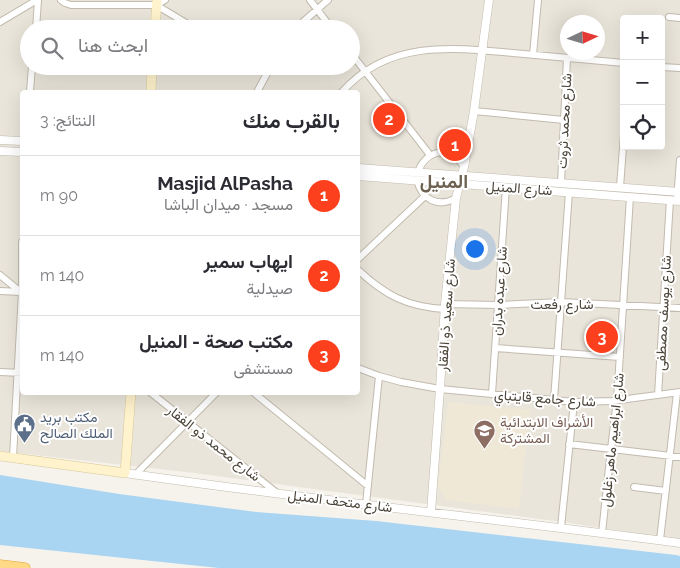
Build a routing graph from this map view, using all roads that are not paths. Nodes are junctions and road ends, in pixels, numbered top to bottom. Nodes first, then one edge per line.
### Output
1 (38, 0) edge
2 (61, 0) edge
3 (165, 0) edge
4 (310, 0) edge
5 (328, 0) edge
6 (489, 0) edge
7 (538, 0) edge
8 (157, 3) edge
9 (317, 9) junction
10 (670, 17) dead end
11 (680, 18) edge
12 (37, 20) edge
13 (156, 20) edge
14 (182, 20) edge
15 (305, 20) edge
16 (325, 20) edge
17 (0, 22) edge
18 (482, 50) junction
19 (533, 55) junction
20 (560, 57) edge
21 (567, 60) edge
22 (586, 60) edge
23 (620, 64) edge
24 (360, 65) edge
25 (665, 67) edge
26 (680, 68) edge
27 (365, 71) junction
28 (31, 75) edge
29 (152, 75) edge
30 (266, 75) edge
31 (30, 90) edge
32 (151, 90) edge
33 (258, 90) edge
34 (344, 90) edge
35 (474, 111) junction
36 (564, 120) junction
37 (0, 140) edge
38 (20, 141) edge
39 (0, 150) edge
40 (623, 150) edge
41 (20, 152) edge
42 (430, 155) junction
43 (680, 160) edge
44 (464, 167) junction
45 (360, 168) edge
46 (360, 176) edge
47 (418, 176) junction
48 (460, 180) junction
49 (561, 184) junction
50 (506, 187) junction
51 (620, 188) junction
52 (569, 192) junction
53 (679, 192) edge
54 (425, 196) junction
55 (630, 197) junction
56 (456, 198) junction
57 (676, 200) edge
58 (360, 258) edge
59 (360, 272) edge
60 (0, 275) edge
61 (20, 290) edge
62 (0, 291) edge
63 (20, 292) edge
64 (561, 302) junction
65 (498, 305) junction
66 (623, 305) junction
67 (445, 307) junction
68 (664, 307) junction
69 (680, 308) edge
70 (495, 348) junction
71 (557, 352) junction
72 (620, 357) junction
73 (360, 369) edge
74 (0, 372) edge
75 (20, 373) edge
76 (379, 376) junction
77 (440, 389) junction
78 (679, 392) edge
79 (492, 394) junction
80 (131, 395) edge
81 (154, 395) edge
82 (215, 395) edge
83 (257, 395) edge
84 (658, 395) junction
85 (554, 400) junction
86 (618, 400) junction
87 (574, 402) junction
88 (677, 419) edge
89 (188, 423) junction
90 (569, 444) junction
91 (611, 448) junction
92 (0, 456) edge
93 (670, 456) junction
94 (13, 457) junction
95 (680, 457) edge
96 (126, 474) junction
97 (136, 475) junction
98 (368, 486) junction
99 (634, 487) dead end
100 (666, 491) junction
101 (278, 494) junction
102 (366, 504) junction
103 (431, 512) junction
104 (561, 527) junction
105 (602, 532) junction
106 (660, 540) junction
107 (680, 543) edge
108 (0, 565) edge
109 (25, 568) edge

1 - 12 street
1 - 17 street
2 - 8 street
3 - 8 street
4 - 9 street
5 - 9 street
6 - 18 street, شارع سعيد ذو الفقار
7 - 19 street
8 - 13 main road
8 - 14 street
9 - 15 street
9 - 16 street
10 - 11 street
18 - 19 street
18 - 27 street
18 - 35 street, شارع سعيد ذو الفقار
19 - 20 street
21 - 36 street, شارع محمد ثروت
22 - 23 street
24 - 27 street
25 - 26 street
27 - 34 street
27 - 42 street
28 - 31 street
29 - 32 main road
30 - 33 street
35 - 36 street
35 - 44 street, شارع سعيد ذو الفقار
36 - 49 street, شارع محمد ثروت
37 - 38 street
39 - 41 street
40 - 51 street
42 - 44 street
42 - 47 street
43 - 53 street, شارع يوسف مصطفى
44 - 48 street, شارع سعيد ذو الفقار
45 - 47 street, شارع المنيل
46 - 47 street, شارع المنيل
47 - 48 street, شارع المنيل
47 - 54 street
48 - 49 street, شارع المنيل
48 - 50 street, شارع المنيل
48 - 56 street, شارع سعيد ذو الفقار
49 - 51 street, شارع المنيل
50 - 52 street, شارع المنيل
50 - 65 street, شارع عبده بدران
51 - 53 street, شارع المنيل
52 - 55 street, شارع المنيل
52 - 64 street
53 - 57 street, شارع يوسف مصطفى
54 - 56 street
54 - 58 street
55 - 57 street, شارع المنيل
55 - 66 street, شارع ابراهيم ماهر زغلول
56 - 67 street, شارع سعيد ذو الفقار
57 - 68 street, شارع يوسف مصطفى
59 - 67 street, شارع رفعت
60 - 61 street
62 - 63 street
64 - 65 street, شارع رفعت
64 - 66 street, شارع رفعت
64 - 71 street
65 - 67 street, شارع رفعت
65 - 70 street, شارع عبده بدران
66 - 68 street, شارع رفعت
66 - 72 street, شارع ابراهيم ماهر زغلول
67 - 77 street, شارع سعيد ذو الفقار
68 - 69 street, شارع رفعت
68 - 84 street, شارع يوسف مصطفى
70 - 71 street
70 - 79 street, شارع عبده بدران
71 - 72 street
71 - 85 street
72 - 86 street, شارع ابراهيم ماهر زغلول
73 - 76 street, شارع جامع قايتباي
74 - 75 street
75 - 94 street
76 - 77 street, شارع جامع قايتباي
76 - 98 street
77 - 79 street, شارع جامع قايتباي
77 - 103 street, شارع سعيد ذو الفقار
78 - 84 street, شارع جامع قايتباي
78 - 88 street
79 - 85 street, شارع جامع قايتباي
80 - 96 main road
81 - 89 street, شارع محمد ذو الفقار
82 - 89 street
83 - 98 street
84 - 86 street, شارع جامع قايتباي
85 - 87 street, شارع جامع قايتباي
86 - 87 street, شارع جامع قايتباي
86 - 91 street, شارع ابراهيم ماهر زغلول
87 - 90 street
88 - 93 street
89 - 97 street
89 - 101 street, شارع محمد ذو الفقار
90 - 91 street
90 - 104 street
91 - 93 street
91 - 105 street, شارع ابراهيم ماهر زغلول
92 - 94 main road, شارع متحف المنيل
93 - 95 street
93 - 100 street
94 - 96 main road, شارع متحف المنيل
96 - 97 street, شارع متحف المنيل
97 - 101 street, شارع متحف المنيل
98 - 102 street
99 - 100 street
100 - 106 street
101 - 102 street, شارع متحف المنيل
102 - 103 street, شارع متحف المنيل
103 - 104 street, شارع متحف المنيل
104 - 105 street, شارع متحف المنيل
105 - 106 street, شارع متحف المنيل
106 - 107 street, شارع متحف المنيل
108 - 109 highway

